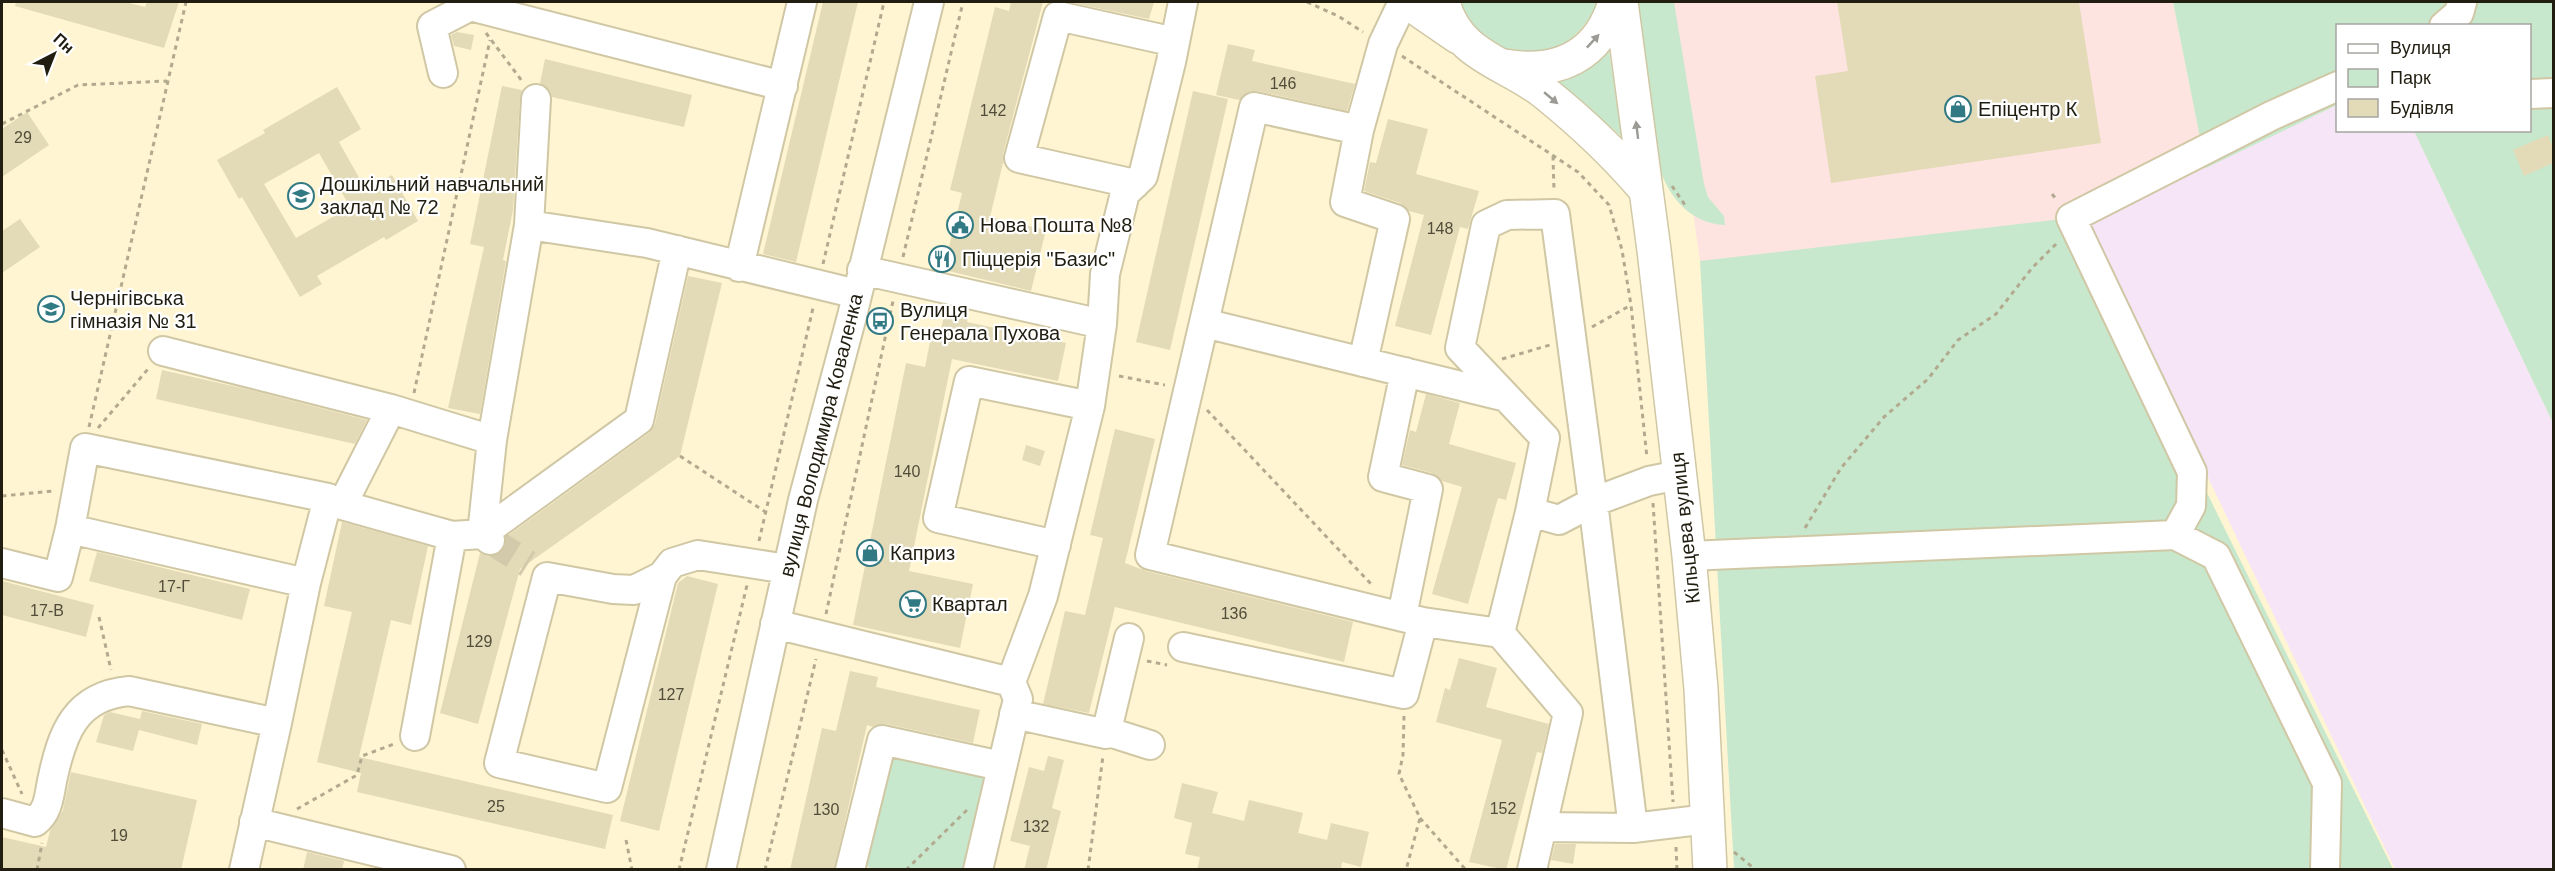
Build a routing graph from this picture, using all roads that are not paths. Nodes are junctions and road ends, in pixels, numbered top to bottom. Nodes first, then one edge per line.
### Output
1 (802, 2) edge
2 (929, 2) edge
3 (1183, 2) edge
4 (1405, 2) edge
5 (1443, 2) edge
6 (1615, 2) edge
7 (1621, 2) edge
8 (2462, 2) edge
9 (474, 4) edge
10 (2446, 24) edge
11 (1460, 38) junction
12 (1175, 42) junction
13 (1502, 66) junction
14 (443, 73) dead end
15 (783, 86) junction
16 (2336, 86) edge
17 (530, 91) road end
18 (2553, 93) edge
19 (2531, 94) edge
20 (1359, 130) junction
21 (1135, 184) junction
22 (1644, 188) junction
23 (530, 225) junction
24 (677, 250) junction
25 (739, 267) junction
26 (859, 282) junction
27 (1204, 323) junction
28 (1102, 324) junction
29 (163, 351) road end
30 (1364, 362) junction
31 (1405, 372) junction
32 (1506, 397) junction
33 (1090, 406) junction
34 (400, 412) junction
35 (492, 440) junction
36 (1679, 475) junction
37 (335, 502) junction
38 (1593, 502) junction
39 (1530, 512) junction
40 (70, 529) junction
41 (2175, 535) junction
42 (452, 536) junction
43 (486, 537) junction
44 (1056, 544) junction
45 (1689, 555) junction
46 (2, 563) edge
47 (787, 569) junction
48 (663, 576) junction
49 (306, 583) junction
50 (1412, 619) junction
51 (775, 624) junction
52 (1500, 633) junction
53 (1129, 638) dead end
54 (1176, 656) road end
55 (1011, 682) junction
56 (1014, 714) junction
57 (278, 723) junction
58 (1106, 732) junction
59 (415, 736) road end
60 (1150, 745) dead end
61 (1000, 772) junction
62 (2, 813) edge
63 (1708, 819) junction
64 (260, 824) junction
65 (1542, 827) junction
66 (1633, 828) junction
67 (244, 870) edge
68 (451, 870) edge
69 (721, 870) edge
70 (850, 870) edge
71 (978, 870) edge
72 (1532, 870) edge
73 (1710, 870) edge
74 (2325, 870) edge

1 - 15 street
2 - 26 street, вулиця Володимира Коваленка
3 - 12 street
4 - 11 main road
4 - 20 street
5 - 11 main road
13 -> 6 main road
22 -> 7 main road, Кільцева вулиця
8 - 10 street
9 - 14 street
9 - 15 street
11 - 13 main road
12 - 21 street
12 - 21 street
13 -> 22 main road
15 - 25 street
16 - 41 street
17 - 23 street
18 - 19 street
20 - 27 street
20 - 30 street
21 - 28 street
22 - 36 main road, Кільцева вулиця
23 - 24 street
23 - 35 street
24 - 25 street
24 - 43 street
25 - 26 street
26 - 28 street
26 - 47 street, вулиця Володимира Коваленка
27 - 30 street
27 - 50 street
28 - 33 street
29 - 34 street
30 - 31 street
31 - 32 street
31 - 50 street
32 - 38 street
32 - 39 street
33 - 44 street
33 - 44 street
34 - 35 street
34 - 37 street
35 - 43 street
36 - 38 street
36 - 45 main road, Кільцева вулиця
37 - 40 street
37 - 42 street
37 - 49 street
38 - 39 street
38 - 66 street
39 - 52 street
40 - 46 street
40 - 49 street
41 - 45 street
41 - 74 street
42 - 43 street
42 - 59 street
44 - 55 street
45 - 63 main road, Кільцева вулиця
47 - 48 street
47 - 51 street, вулиця Володимира Коваленка
48 - 48 street
49 - 57 street
50 - 52 street
50 - 54 street
51 - 55 street
51 - 69 street, вулиця Володимира Коваленка
52 - 65 street
53 - 58 street
55 - 56 street
56 - 58 street
56 - 61 street
57 - 62 street
57 - 64 street
58 - 60 street
61 - 70 street
61 - 71 street
63 - 66 street
63 - 73 main road, Кільцева вулиця
64 - 67 street
64 - 68 street
65 - 66 street
65 - 72 street

